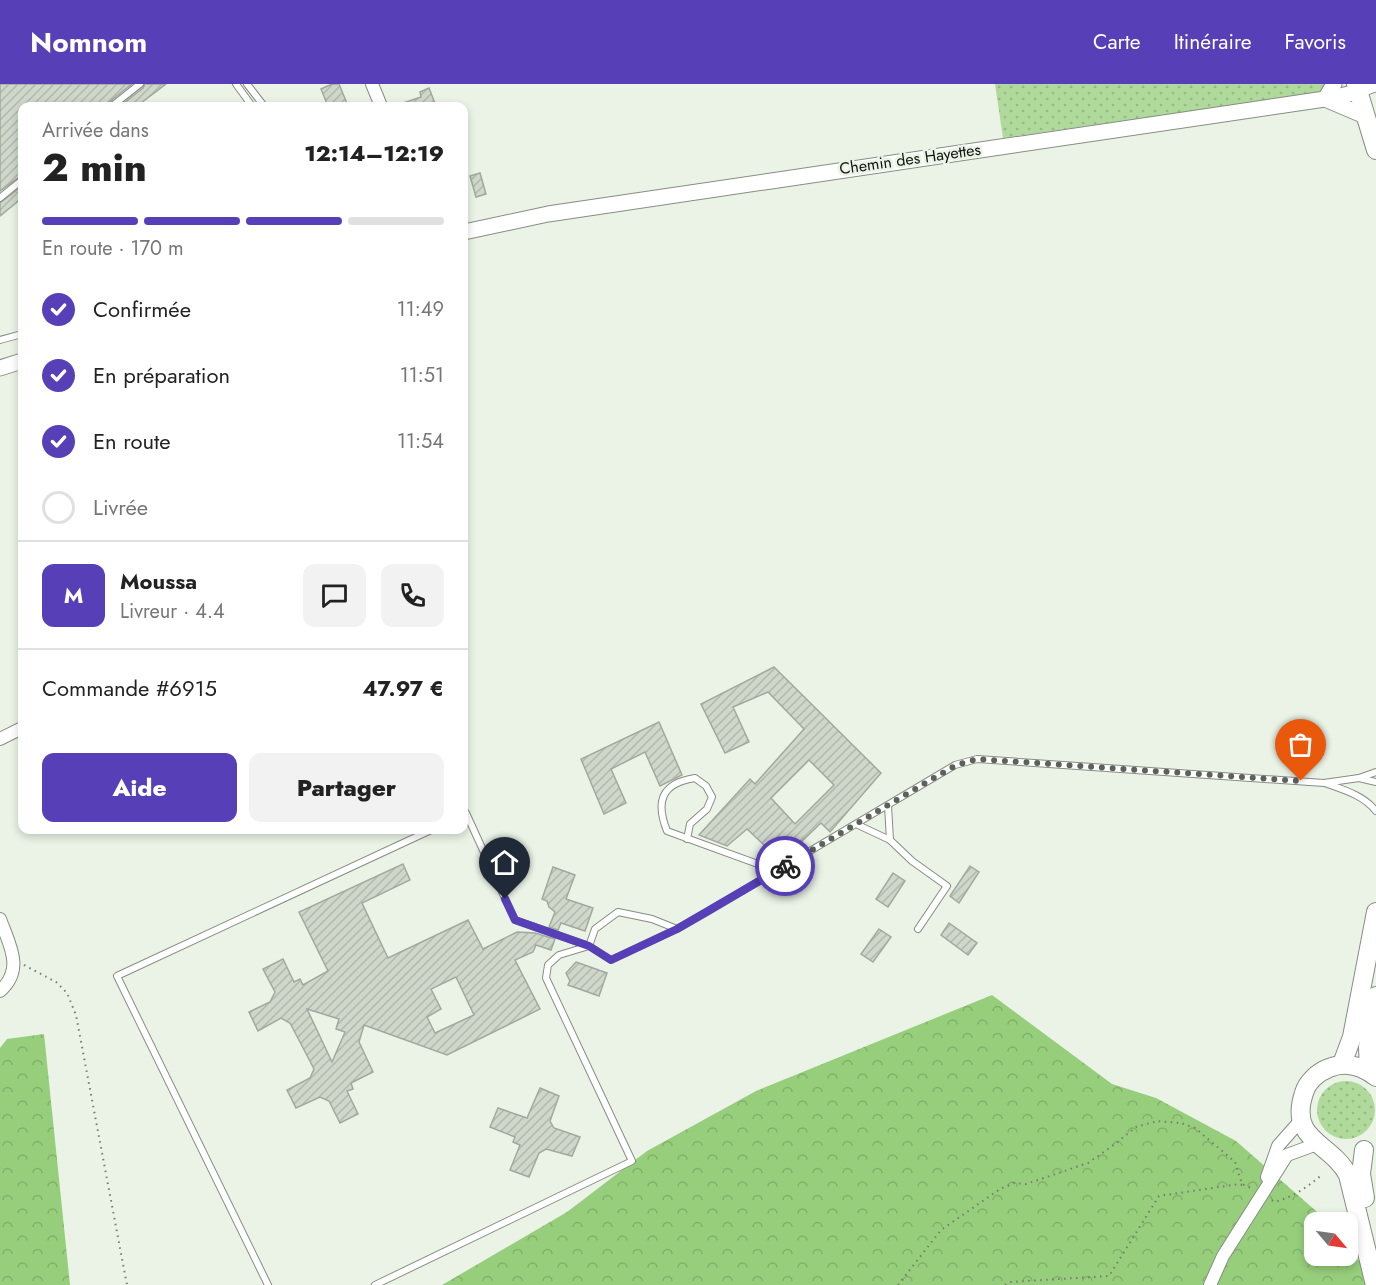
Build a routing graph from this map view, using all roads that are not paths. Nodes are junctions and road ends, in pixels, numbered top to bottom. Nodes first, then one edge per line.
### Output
1 (140, 84) edge
2 (236, 84) edge
3 (247, 84) edge
4 (372, 84) edge
5 (1334, 84) edge
6 (1368, 90) edge
7 (1324, 99) junction
8 (117, 102) edge
9 (249, 102) edge
10 (261, 102) edge
11 (379, 102) edge
12 (1365, 116) junction
13 (1376, 150) edge
14 (18, 183) edge
15 (0, 198) edge
16 (468, 231) edge
17 (18, 335) edge
18 (0, 340) edge
19 (18, 362) edge
20 (0, 368) edge
21 (18, 730) edge
22 (0, 739) edge
23 (1376, 772) edge
24 (1359, 778) junction
25 (1376, 782) edge
26 (1324, 783) junction
27 (888, 806) junction
28 (1376, 811) edge
29 (468, 817) edge
30 (858, 825) junction
31 (422, 834) edge
32 (687, 839) junction
33 (890, 840) junction
34 (777, 871) junction
35 (1376, 912) edge
36 (0, 919) edge
37 (677, 929) junction
38 (918, 929) dead end
39 (589, 946) junction
40 (0, 991) edge
41 (1376, 996) edge
42 (1342, 1064) junction
43 (1372, 1074) edge
44 (1301, 1120) junction
45 (1370, 1146) edge
46 (1323, 1148) junction
47 (1261, 1193) junction
48 (1376, 1252) edge
49 (268, 1285) edge
50 (375, 1285) edge
51 (1210, 1285) edge
52 (1376, 1285) edge

1 - 8 lane
2 - 9 lane
3 - 10 lane
4 - 11 street
5 - 7 street
6 - 7 street, Chemin des Hayettes
6 - 12 main road
7 - 12 street
7 - 16 street, Chemin des Hayettes
12 - 13 main road
14 - 15 lane
17 - 18 lane
19 - 20 street
21 - 22 street
23 - 24 lane
24 - 25 lane
24 - 26 lane
26 - 27 lane
26 - 28 lane
27 - 30 lane
27 - 33 lane
29 - 39 lane
30 - 33 lane
30 - 34 lane
31 - 49 lane
32 - 32 lane
32 - 34 lane
33 - 38 lane
34 - 37 lane
35 - 42 main road
36 - 40 street
37 - 39 lane
37 - 39 lane
39 - 50 lane
41 - 43 main road
42 - 43 main road
42 - 44 main road
44 - 46 main road
44 - 47 street
45 - 46 main road
45 - 48 main road
46 - 47 street
46 - 52 main road
47 - 51 street

